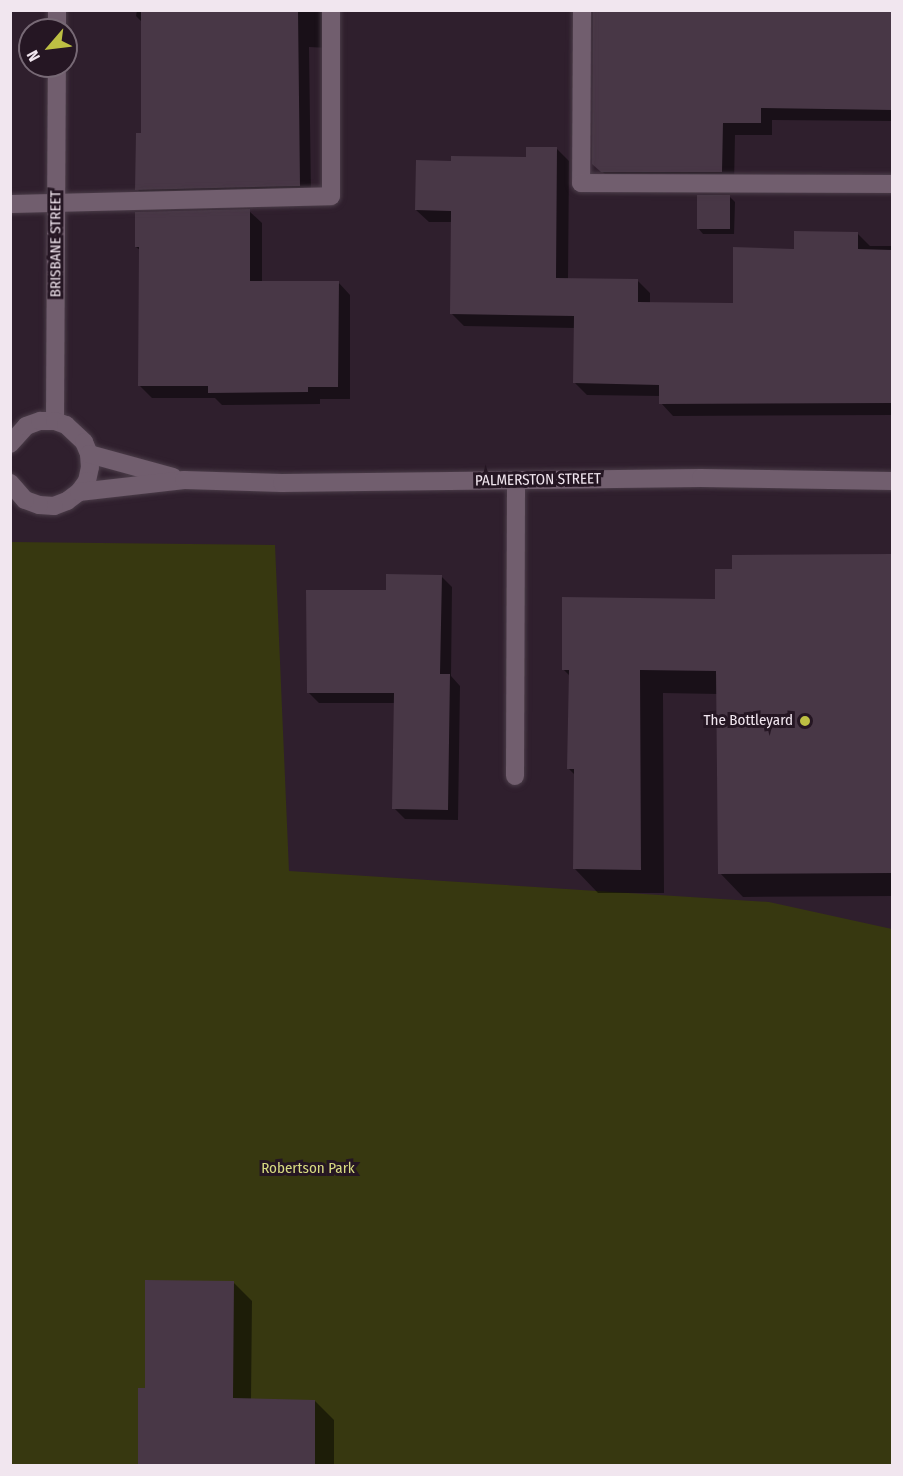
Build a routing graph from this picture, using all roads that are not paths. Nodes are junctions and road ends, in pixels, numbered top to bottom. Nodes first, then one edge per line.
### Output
1 (332, 10) edge
2 (582, 10) edge
3 (57, 78) edge
4 (892, 184) edge
5 (10, 204) edge
6 (56, 204) junction
7 (55, 422) junction
8 (10, 444) edge
9 (89, 454) junction
10 (184, 480) junction
11 (516, 481) junction
12 (892, 481) edge
13 (10, 483) edge
14 (79, 492) junction
15 (515, 776) dead end

1 - 6 street
2 - 4 street
3 - 6 street, BRISBANE STREET
5 - 6 street
6 - 7 street, BRISBANE STREET
7 - 8 street
7 - 9 street
9 - 10 street, PALMERSTON STREET
9 - 14 street
10 - 11 street, PALMERSTON STREET
10 - 14 street, PALMERSTON STREET
11 - 12 street, PALMERSTON STREET
11 - 15 street
13 - 14 street

